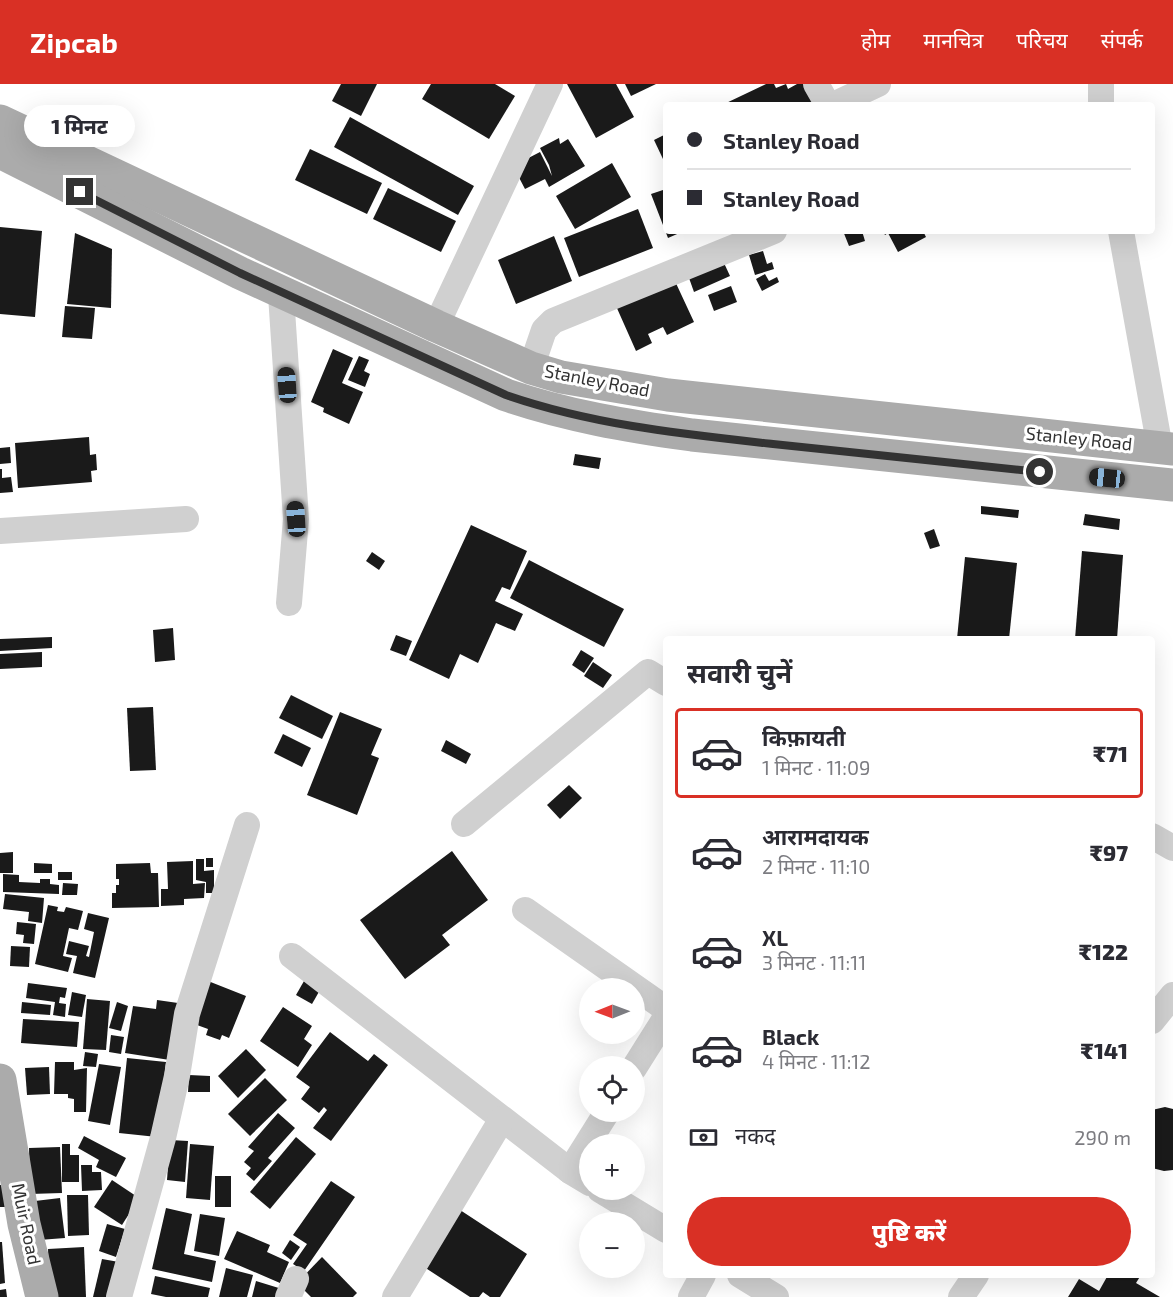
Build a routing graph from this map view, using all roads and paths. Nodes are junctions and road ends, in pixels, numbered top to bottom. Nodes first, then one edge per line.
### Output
1 (816, 84) edge
2 (878, 84) edge
3 (542, 87) edge
4 (826, 102) edge
5 (839, 102) edge
6 (0, 121) edge
7 (0, 152) edge
8 (767, 234) edge
9 (1122, 234) edge
10 (279, 291) junction
11 (436, 326) junction
12 (531, 368) junction
13 (1166, 448) edge
14 (1173, 485) edge
15 (186, 519) dead end
16 (0, 531) edge
17 (289, 603) dead end
18 (663, 682) edge
19 (464, 824) dead end
20 (247, 825) dead end
21 (1155, 838) edge
22 (1173, 848) edge
23 (525, 910) dead end
24 (292, 956) dead end
25 (1173, 995) edge
26 (663, 1007) edge
27 (1155, 1017) edge
28 (663, 1022) edge
29 (642, 1056) edge
30 (0, 1080) edge
31 (502, 1119) junction
32 (579, 1176) edge
33 (616, 1200) edge
34 (663, 1228) edge
35 (701, 1278) edge
36 (745, 1278) edge
37 (974, 1278) edge
38 (42, 1297) edge
39 (118, 1297) edge
40 (395, 1297) edge
41 (691, 1297) edge
42 (776, 1297) edge
43 (961, 1297) edge

1 - 4 street
2 - 5 street
3 - 11 street
6 - 11 main road, Stanley Road
7 - 10 main road, Stanley Road
8 - 12 street
9 - 13 street
10 - 14 main road, Stanley Road
10 - 17 street
11 - 12 main road, Stanley Road
12 - 13 main road, Stanley Road
15 - 16 street
18 - 19 street
20 - 39 street
21 - 22 street
23 - 26 street
24 - 31 street
25 - 27 street
28 - 29 street
30 - 38 main road, Muir Road
31 - 32 street
31 - 40 street
33 - 34 street
35 - 41 street
36 - 42 street
37 - 43 street

